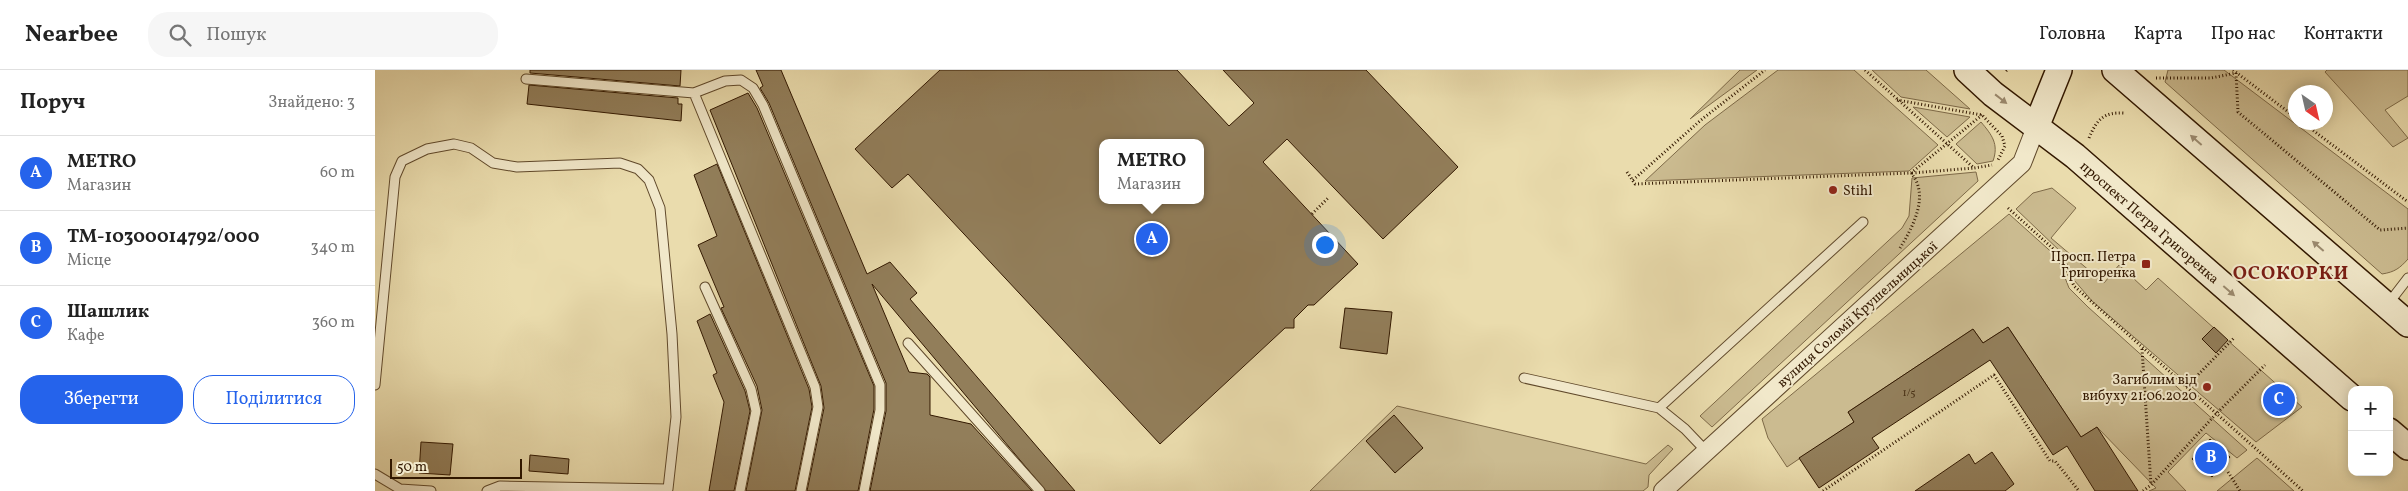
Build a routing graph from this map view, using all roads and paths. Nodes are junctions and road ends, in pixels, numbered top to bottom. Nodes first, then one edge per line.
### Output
1 (1765, 70) edge
2 (1865, 70) edge
3 (1967, 70) edge
4 (2059, 70) edge
5 (2115, 70) edge
6 (2234, 71) edge
7 (2155, 78) dead end
8 (526, 80) dead end
9 (694, 93) junction
10 (1897, 100) junction
11 (2288, 112) edge
12 (2125, 113) dead end
13 (1982, 115) junction
14 (2036, 127) junction
15 (2313, 130) edge
16 (2089, 138) dead end
17 (1946, 143) junction
18 (1974, 168) junction
19 (1627, 172) dead end
20 (1911, 173) junction
21 (1633, 180) junction
22 (1329, 197) dead end
23 (2408, 202) edge
24 (2008, 208) dead end
25 (1311, 214) dead end
26 (1863, 222) dead end
27 (2408, 228) edge
28 (1900, 248) dead end
29 (2408, 278) edge
30 (705, 288) dead end
31 (2387, 305) junction
32 (2408, 324) edge
33 (2234, 338) dead end
34 (908, 343) dead end
35 (2142, 348) junction
36 (2265, 365) dead end
37 (1524, 378) dead end
38 (375, 385) edge
39 (2186, 387) junction
40 (2348, 395) edge
41 (1659, 408) junction
42 (2216, 414) junction
43 (2393, 434) edge
44 (2408, 447) edge
45 (1706, 451) junction
46 (2228, 472) dead end
47 (375, 474) edge
48 (2151, 485) junction
49 (667, 490) edge
50 (431, 491) edge
51 (487, 491) edge
52 (740, 491) edge
53 (801, 491) edge
54 (864, 491) edge
55 (1040, 491) edge
56 (1663, 491) edge
57 (1823, 491) edge
58 (2079, 491) edge
59 (2143, 491) edge
60 (2240, 491) edge
61 (2303, 491) edge

1 - 21 path
2 - 10 path
3 -> 14 street, проспект Петра Григоренка
4 - 14 street
31 -> 5 street
6 - 7 path
6 - 11 path
6 - 27 path
8 - 9 lane
9 - 53 lane
9 - 54 lane
10 - 13 path
10 - 17 path
12 - 16 path
13 - 17 path
13 - 18 path
14 -> 40 street, проспект Петра Григоренка
14 - 45 street, вулиця Соломії Крушельницької
15 - 23 path
17 - 18 path
17 - 20 path
18 - 20 path
19 - 21 path
20 - 21 path
20 - 28 path
22 - 25 path
24 - 35 path
26 - 41 lane
29 - 31 lane
30 - 52 lane
31 - 32 street
33 - 39 path
34 - 55 lane
35 - 39 path
35 - 48 path
36 - 42 path
37 - 41 lane
38 - 49 lane
39 - 42 path
41 - 45 lane
42 - 48 path
42 - 61 path
43 - 44 street
45 - 56 street, вулиця Соломії Крушельницької
46 - 60 path
47 - 50 lane
48 - 59 path
49 - 51 lane
57 - 58 path

